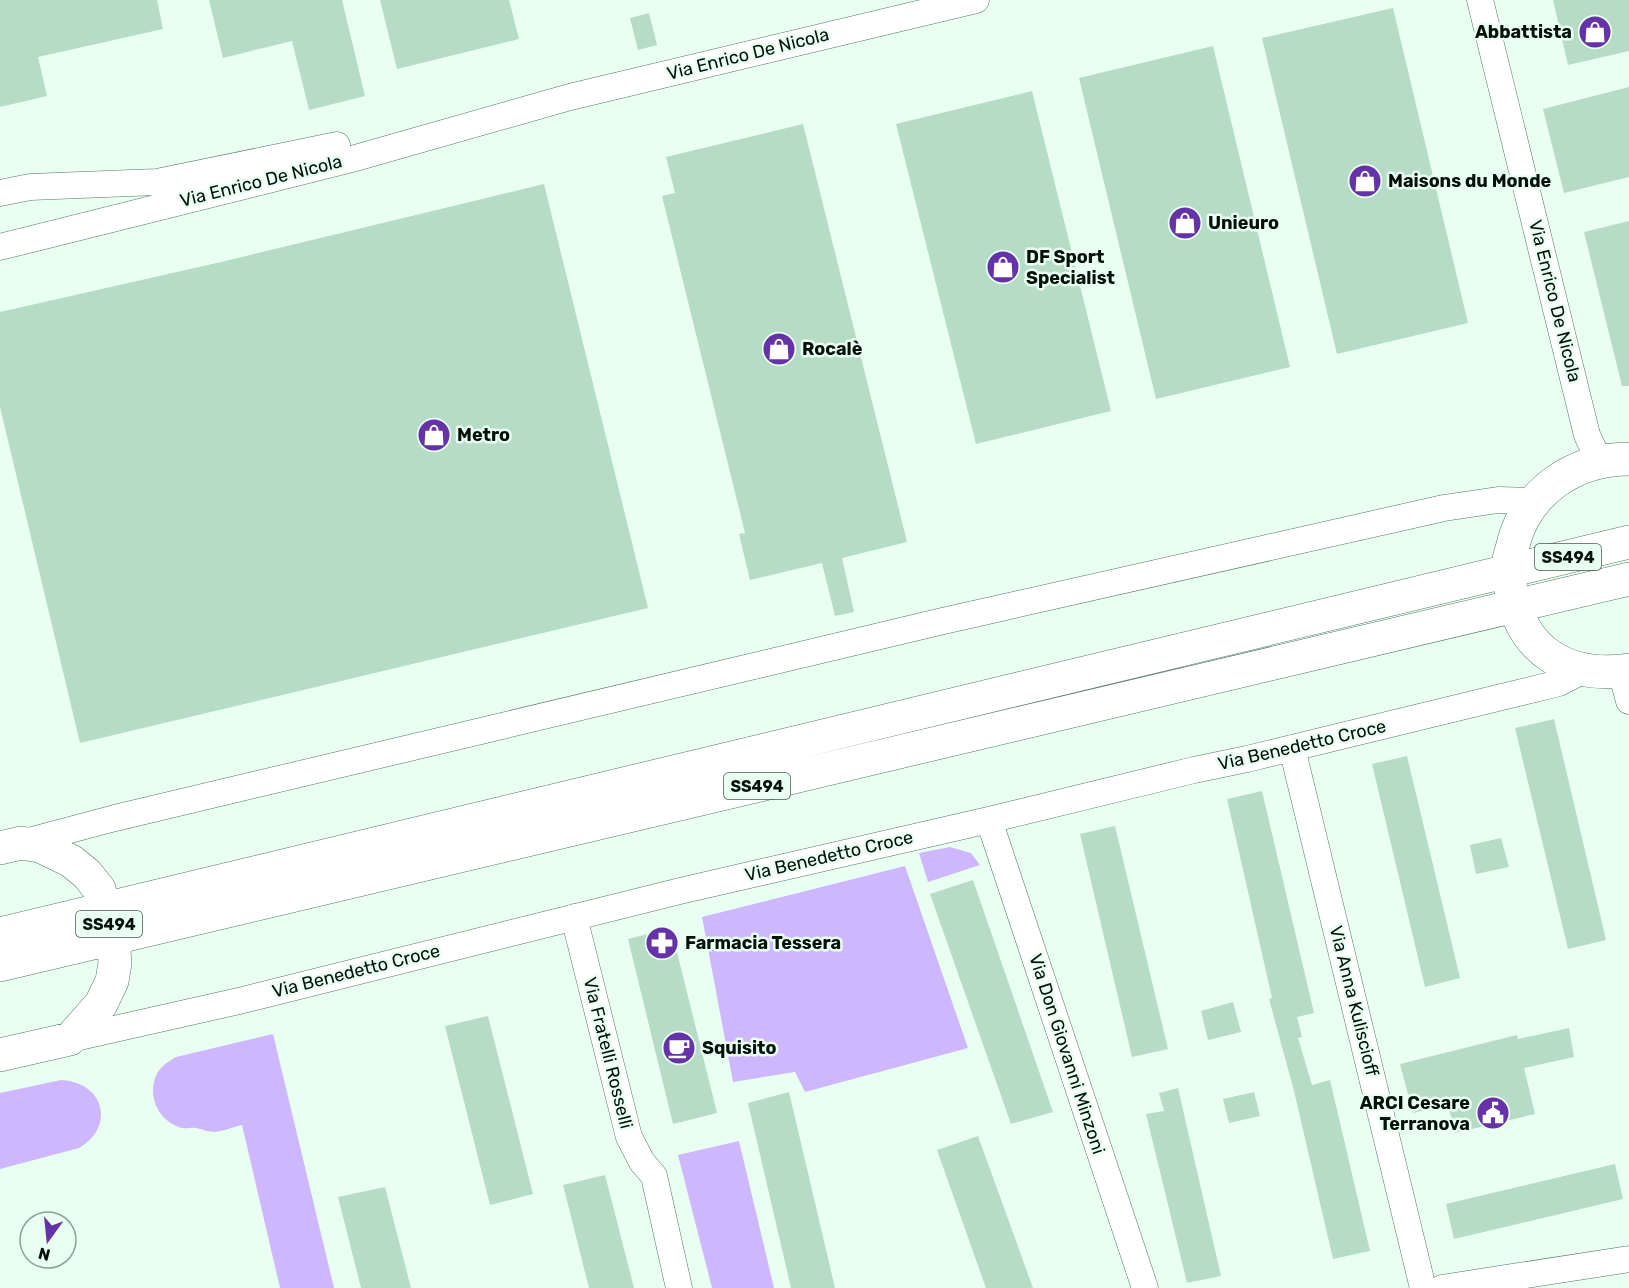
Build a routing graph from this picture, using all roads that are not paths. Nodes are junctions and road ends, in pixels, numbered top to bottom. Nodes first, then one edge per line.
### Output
1 (976, 0) edge
2 (1480, 0) edge
3 (520, 110) junction
4 (0, 193) edge
5 (0, 247) edge
6 (1614, 460) edge
7 (1534, 501) junction
8 (1629, 542) edge
9 (1507, 571) junction
10 (1629, 579) edge
11 (1514, 606) junction
12 (1586, 669) junction
13 (1626, 681) edge
14 (1292, 748) junction
15 (989, 820) junction
16 (10, 846) edge
17 (574, 917) junction
18 (109, 924) junction
19 (0, 934) edge
20 (0, 965) edge
21 (69, 1039) junction
22 (0, 1055) edge
23 (1629, 1259) edge
24 (679, 1288) edge
25 (1145, 1288) edge
26 (1423, 1288) edge
27 (1442, 1288) edge

1 - 3 street, Via Enrico De Nicola
2 - 6 street, Via Enrico De Nicola
3 - 4 street, Via Enrico De Nicola
3 - 5 street, Via Enrico De Nicola
6 - 7 main road, SS494
7 - 9 main road, SS494
7 - 16 street
8 - 9 main road, SS494
9 - 11 main road, SS494
9 - 18 main road, SS494
10 - 11 main road, SS494
11 - 12 main road, SS494
11 - 18 main road, SS494
12 - 13 main road, SS494
12 - 14 street, Via Benedetto Croce
14 - 15 street, Via Benedetto Croce
14 - 26 street, Via Anna Kuliscioff
15 - 17 street, Via Benedetto Croce
15 - 25 street, Via Don Giovanni Minzoni
16 - 18 main road, SS494
17 - 21 street, Via Benedetto Croce
17 - 24 street, Via Fratelli Rosselli
18 - 19 main road, SS494
18 - 20 main road, SS494
18 - 21 main road, SS494
21 - 22 main road, Via Benedetto Croce
23 - 27 street

